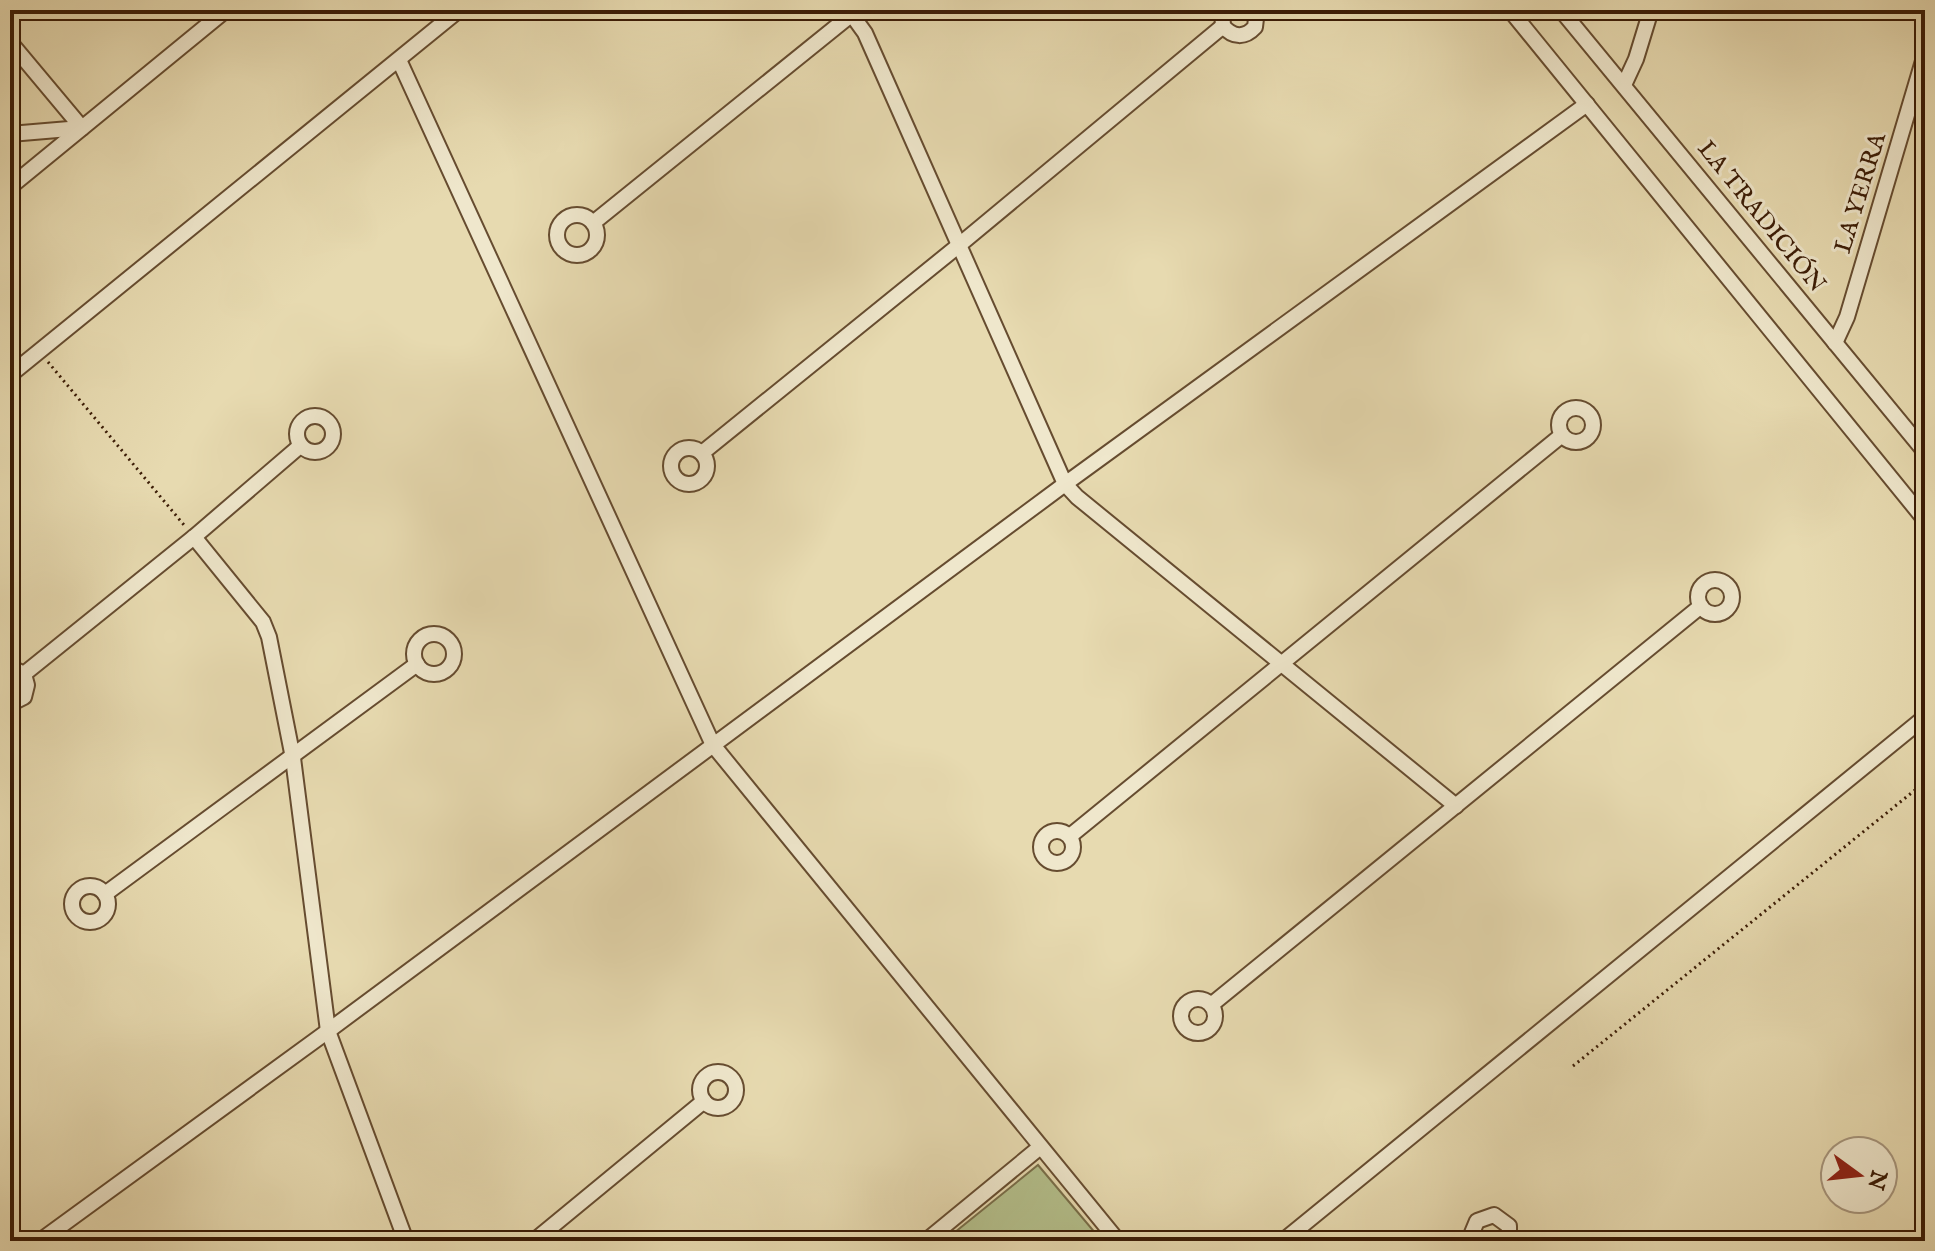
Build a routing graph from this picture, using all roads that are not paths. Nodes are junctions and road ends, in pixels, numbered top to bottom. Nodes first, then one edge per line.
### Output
1 (226, 10) edge
2 (459, 10) edge
3 (1222, 10) edge
4 (1257, 10) edge
5 (1510, 10) edge
6 (1561, 10) edge
7 (1651, 10) edge
8 (855, 12) edge
9 (1223, 26) junction
10 (10, 42) edge
11 (1925, 54) edge
12 (399, 60) junction
13 (1624, 85) junction
14 (1587, 104) junction
15 (82, 128) junction
16 (10, 134) edge
17 (10, 187) edge
18 (593, 223) dead end
19 (958, 246) junction
20 (1835, 343) junction
21 (10, 375) edge
22 (1562, 435) dead end
23 (300, 446) dead end
24 (1925, 452) edge
25 (702, 453) dead end
26 (1065, 484) junction
27 (1925, 520) edge
28 (194, 537) junction
29 (1701, 606) dead end
30 (417, 664) dead end
31 (1279, 664) junction
32 (17, 670) edge
33 (10, 704) edge
34 (1925, 717) edge
35 (713, 745) junction
36 (293, 758) junction
37 (1456, 806) junction
38 (1070, 836) dead end
39 (105, 894) dead end
40 (1211, 1005) dead end
41 (328, 1031) junction
42 (704, 1101) dead end
43 (1039, 1148) junction
44 (40, 1241) edge
45 (406, 1241) edge
46 (534, 1241) edge
47 (926, 1241) edge
48 (1118, 1241) edge
49 (1283, 1241) edge
50 (1473, 1241) edge
51 (1509, 1241) edge

1 - 15 street
2 - 12 street
3 - 9 street
4 - 9 street
5 - 14 street
6 - 13 street, LA TRADICIÓN
7 - 13 street
8 - 18 street
8 - 19 street
9 - 19 street
10 - 15 street
11 - 20 street, LA YERRA
12 - 21 street
12 - 35 street
13 - 20 street, LA TRADICIÓN
14 - 26 street
14 - 27 street
15 - 16 street
15 - 17 street
19 - 25 street
19 - 26 street
20 - 24 street, LA TRADICIÓN
22 - 31 street
23 - 28 street
26 - 31 street
26 - 35 street
28 - 32 street
28 - 36 street
29 - 37 street
30 - 36 street
31 - 37 street
31 - 38 street
32 - 33 street
34 - 49 street
35 - 41 street
35 - 43 street
36 - 39 street
36 - 41 street
37 - 40 street
41 - 44 street
41 - 45 street
42 - 46 street
43 - 47 street
43 - 48 street
50 - 51 street

